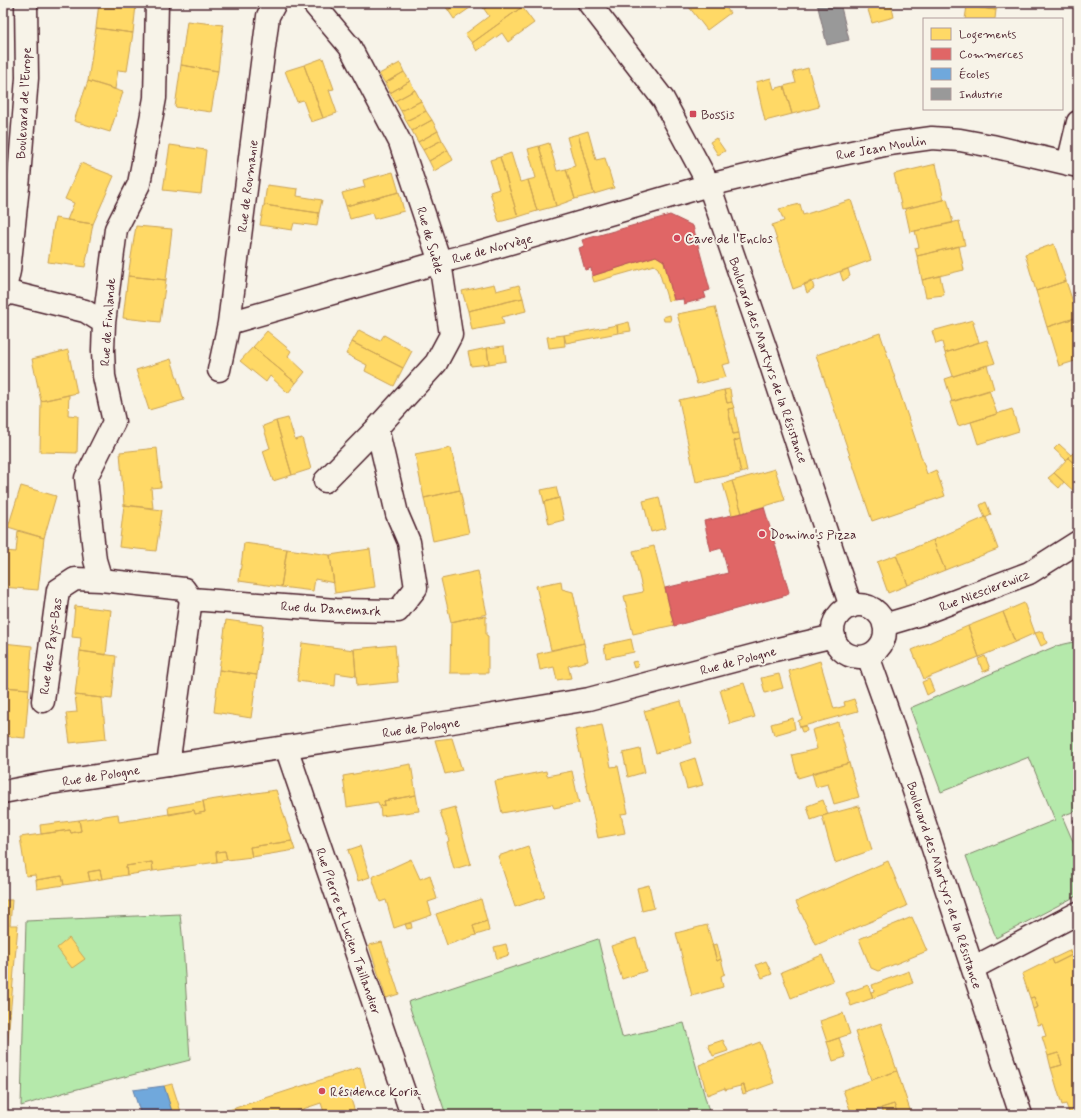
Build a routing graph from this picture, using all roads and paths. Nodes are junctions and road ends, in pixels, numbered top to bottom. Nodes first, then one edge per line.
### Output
1 (26, 3) edge
2 (157, 3) edge
3 (275, 3) edge
4 (313, 3) edge
5 (589, 3) edge
6 (1078, 122) edge
7 (1073, 165) edge
8 (709, 185) junction
9 (440, 262) junction
10 (4, 294) edge
11 (104, 323) junction
12 (229, 323) junction
13 (220, 370) dead end
14 (377, 428) junction
15 (325, 481) dead end
16 (1078, 542) edge
17 (101, 580) junction
18 (187, 594) junction
19 (851, 607) junction
20 (884, 625) junction
21 (834, 636) junction
22 (868, 656) junction
23 (43, 702) dead end
24 (286, 747) junction
25 (168, 765) junction
26 (3, 792) edge
27 (1078, 912) edge
28 (973, 968) junction
29 (412, 1115) edge
30 (1021, 1115) edge

1 - 10 street, Boulevard de l'Europe
2 - 11 street, Rue de Finlande
3 - 12 street, Rue de Roumanie
4 - 9 street, Rue de Suède
5 - 8 street, Boulevard des Martyrs de la Résistance
6 - 7 street
7 - 8 street, Rue Jean Moulin
8 - 9 street, Rue de Norvège
8 - 19 street, Boulevard des Martyrs de la Résistance
9 - 12 street, Rue de Norvège
9 - 14 street, Rue de Suède
10 - 11 street
11 - 17 street, Rue de Finlande
12 - 13 street, Rue de Roumanie
14 - 15 street, Rue de Suède
14 - 18 street, Rue du Danemark
16 - 20 street, Rue Niescierewicz
17 - 18 street
17 - 23 street, Rue des Pays-Bas
18 - 25 street
19 - 20 street
19 - 21 street
20 - 22 street
21 - 22 street
21 - 24 street, Rue de Pologne
22 - 28 street, Boulevard des Martyrs de la Résistance
24 - 25 street, Rue de Pologne
24 - 29 street, Rue Pierre et Lucien Taillandier
25 - 26 street, Rue de Pologne
27 - 28 street
28 - 30 street, Boulevard des Martyrs de la Résistance

